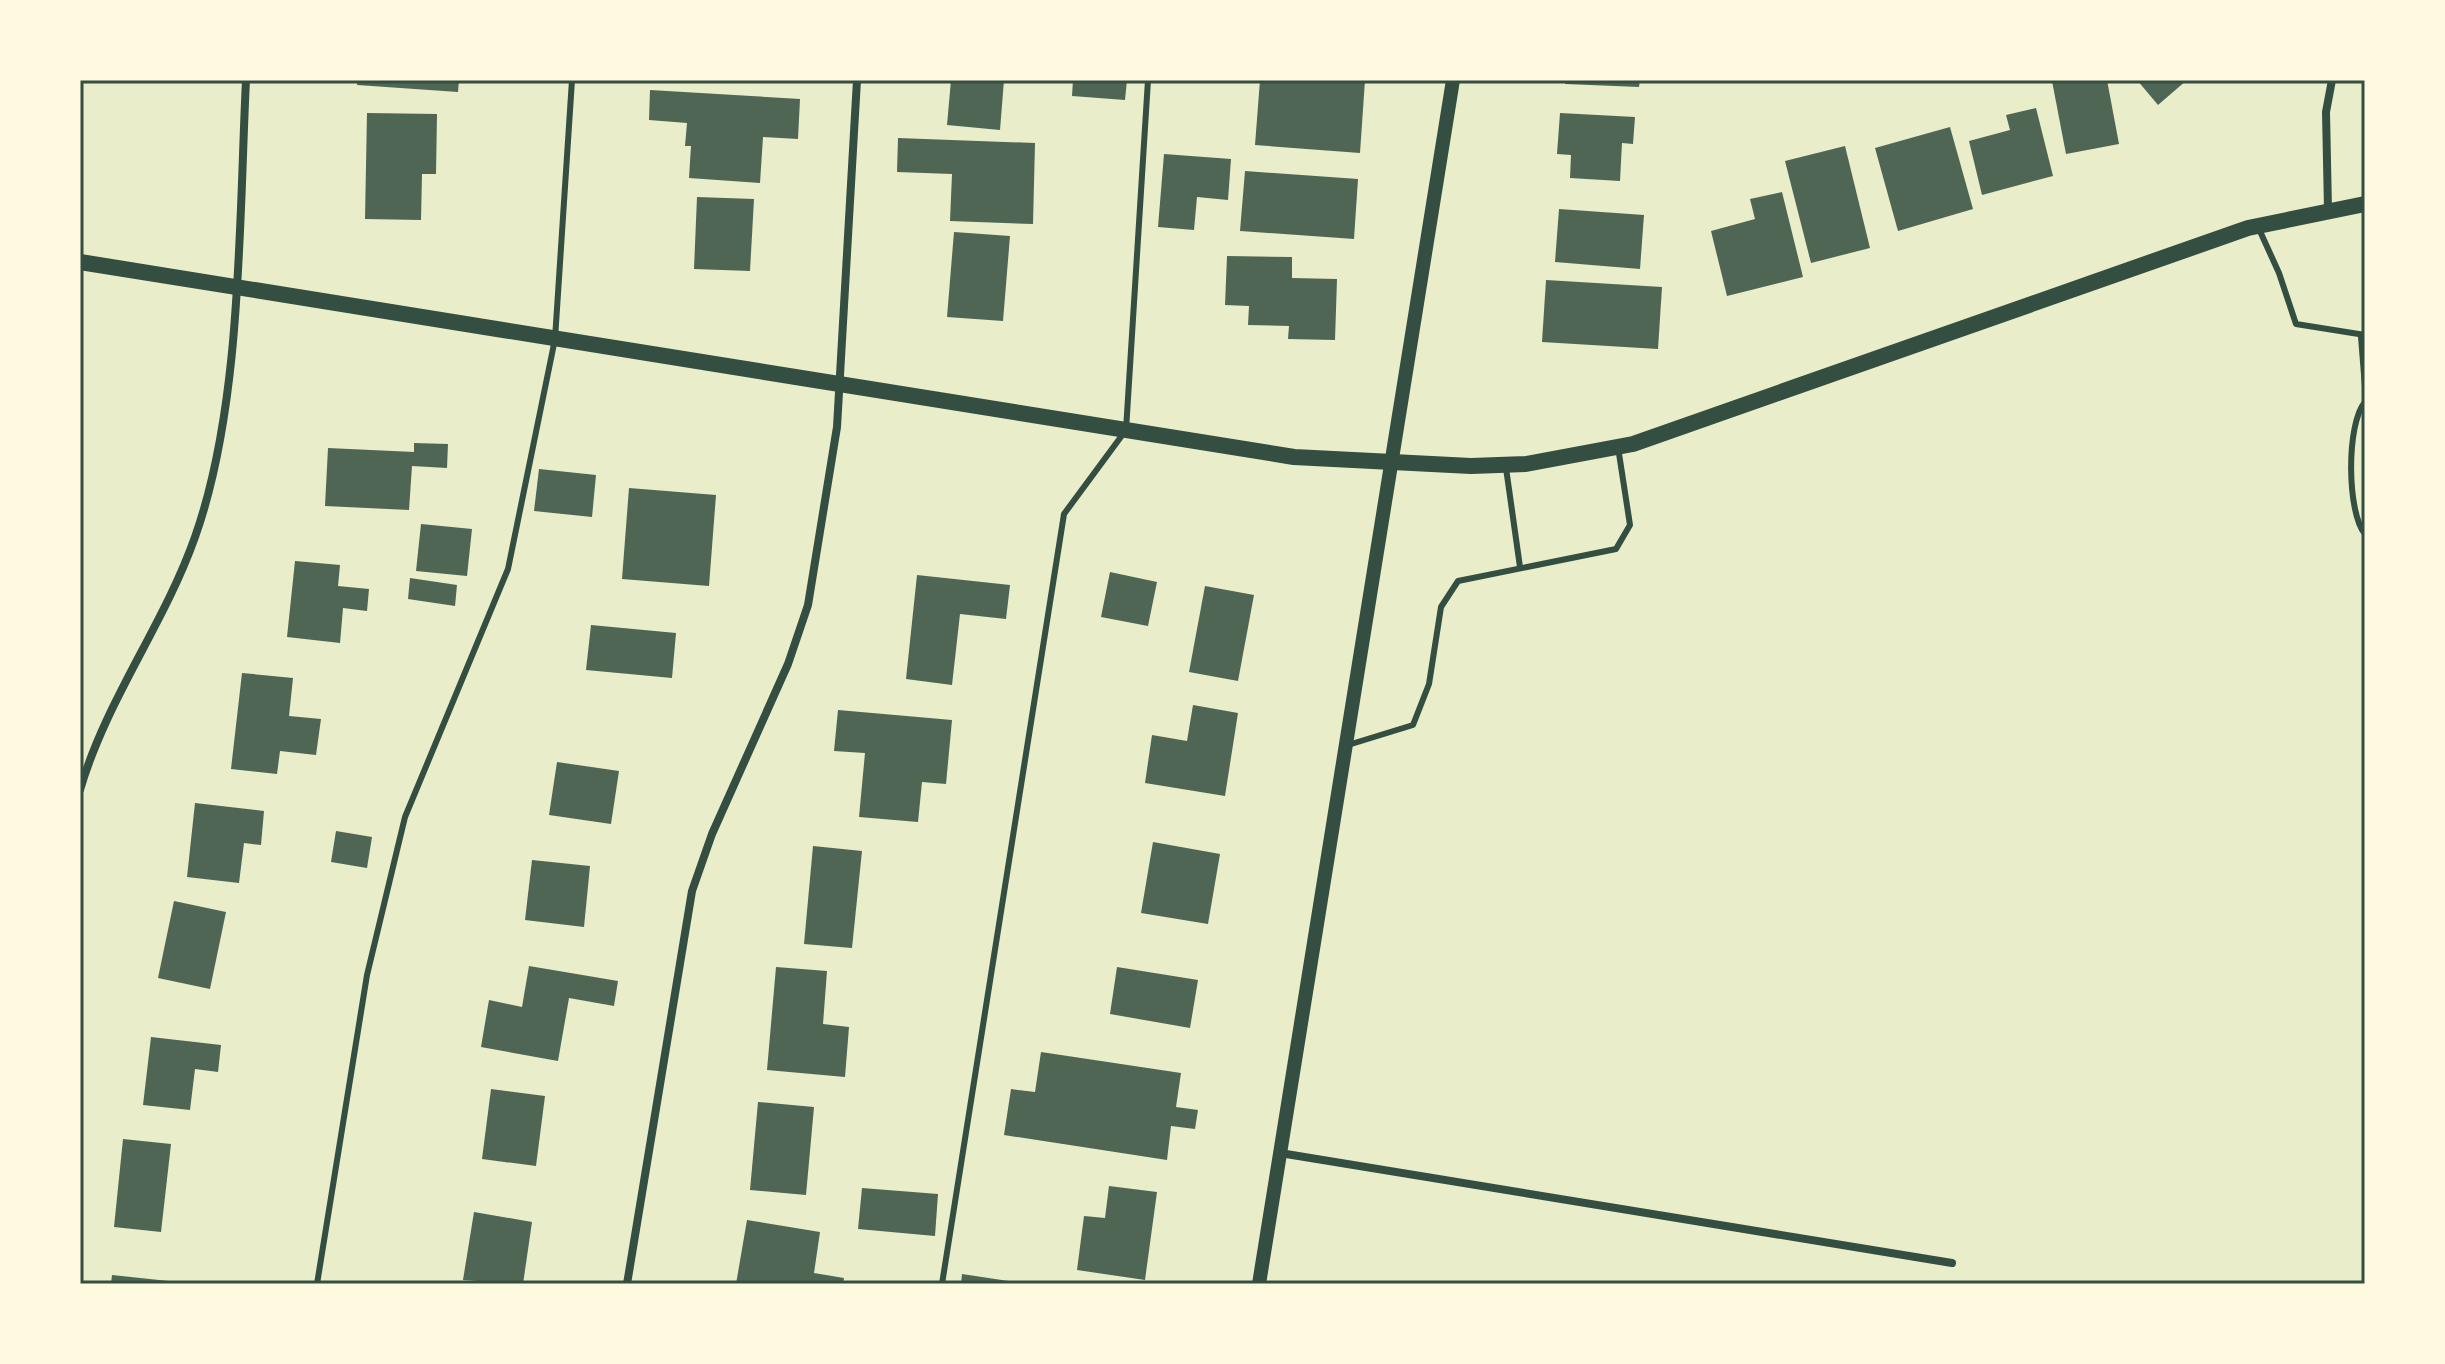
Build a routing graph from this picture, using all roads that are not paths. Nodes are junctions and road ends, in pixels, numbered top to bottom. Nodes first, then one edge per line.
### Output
1 (246, 80) edge
2 (572, 80) edge
3 (857, 80) edge
4 (1148, 80) edge
5 (1453, 80) edge
6 (2332, 80) edge
7 (2365, 204) edge
8 (2328, 210) junction
9 (2257, 227) junction
10 (80, 262) edge
11 (236, 287) junction
12 (2363, 336) edge
13 (555, 339) junction
14 (839, 384) junction
15 (2365, 387) edge
16 (2365, 402) edge
17 (1126, 430) junction
18 (1618, 447) junction
19 (1392, 463) junction
20 (1506, 465) junction
21 (2365, 534) edge
22 (1520, 567) junction
23 (1346, 746) junction
24 (80, 790) edge
25 (1280, 1153) junction
26 (1952, 1263) dead end
27 (317, 1284) edge
28 (627, 1284) edge
29 (942, 1284) edge
30 (1259, 1284) edge

1 - 11 street
2 - 13 lane
3 - 14 street
4 - 17 lane
5 - 19 street
6 - 8 street
7 - 8 main road
8 - 9 main road
9 - 12 lane
9 - 18 main road
10 - 11 main road
11 - 13 main road
11 - 24 street
12 - 15 lane
13 - 14 main road
13 - 27 lane
14 - 17 main road
14 - 28 street
16 - 21 lane
17 - 19 main road
17 - 29 lane
18 - 20 main road
18 - 22 lane
19 - 20 main road
19 - 23 street
20 - 22 lane
22 - 23 lane
23 - 25 street
25 - 26 street
25 - 30 street

